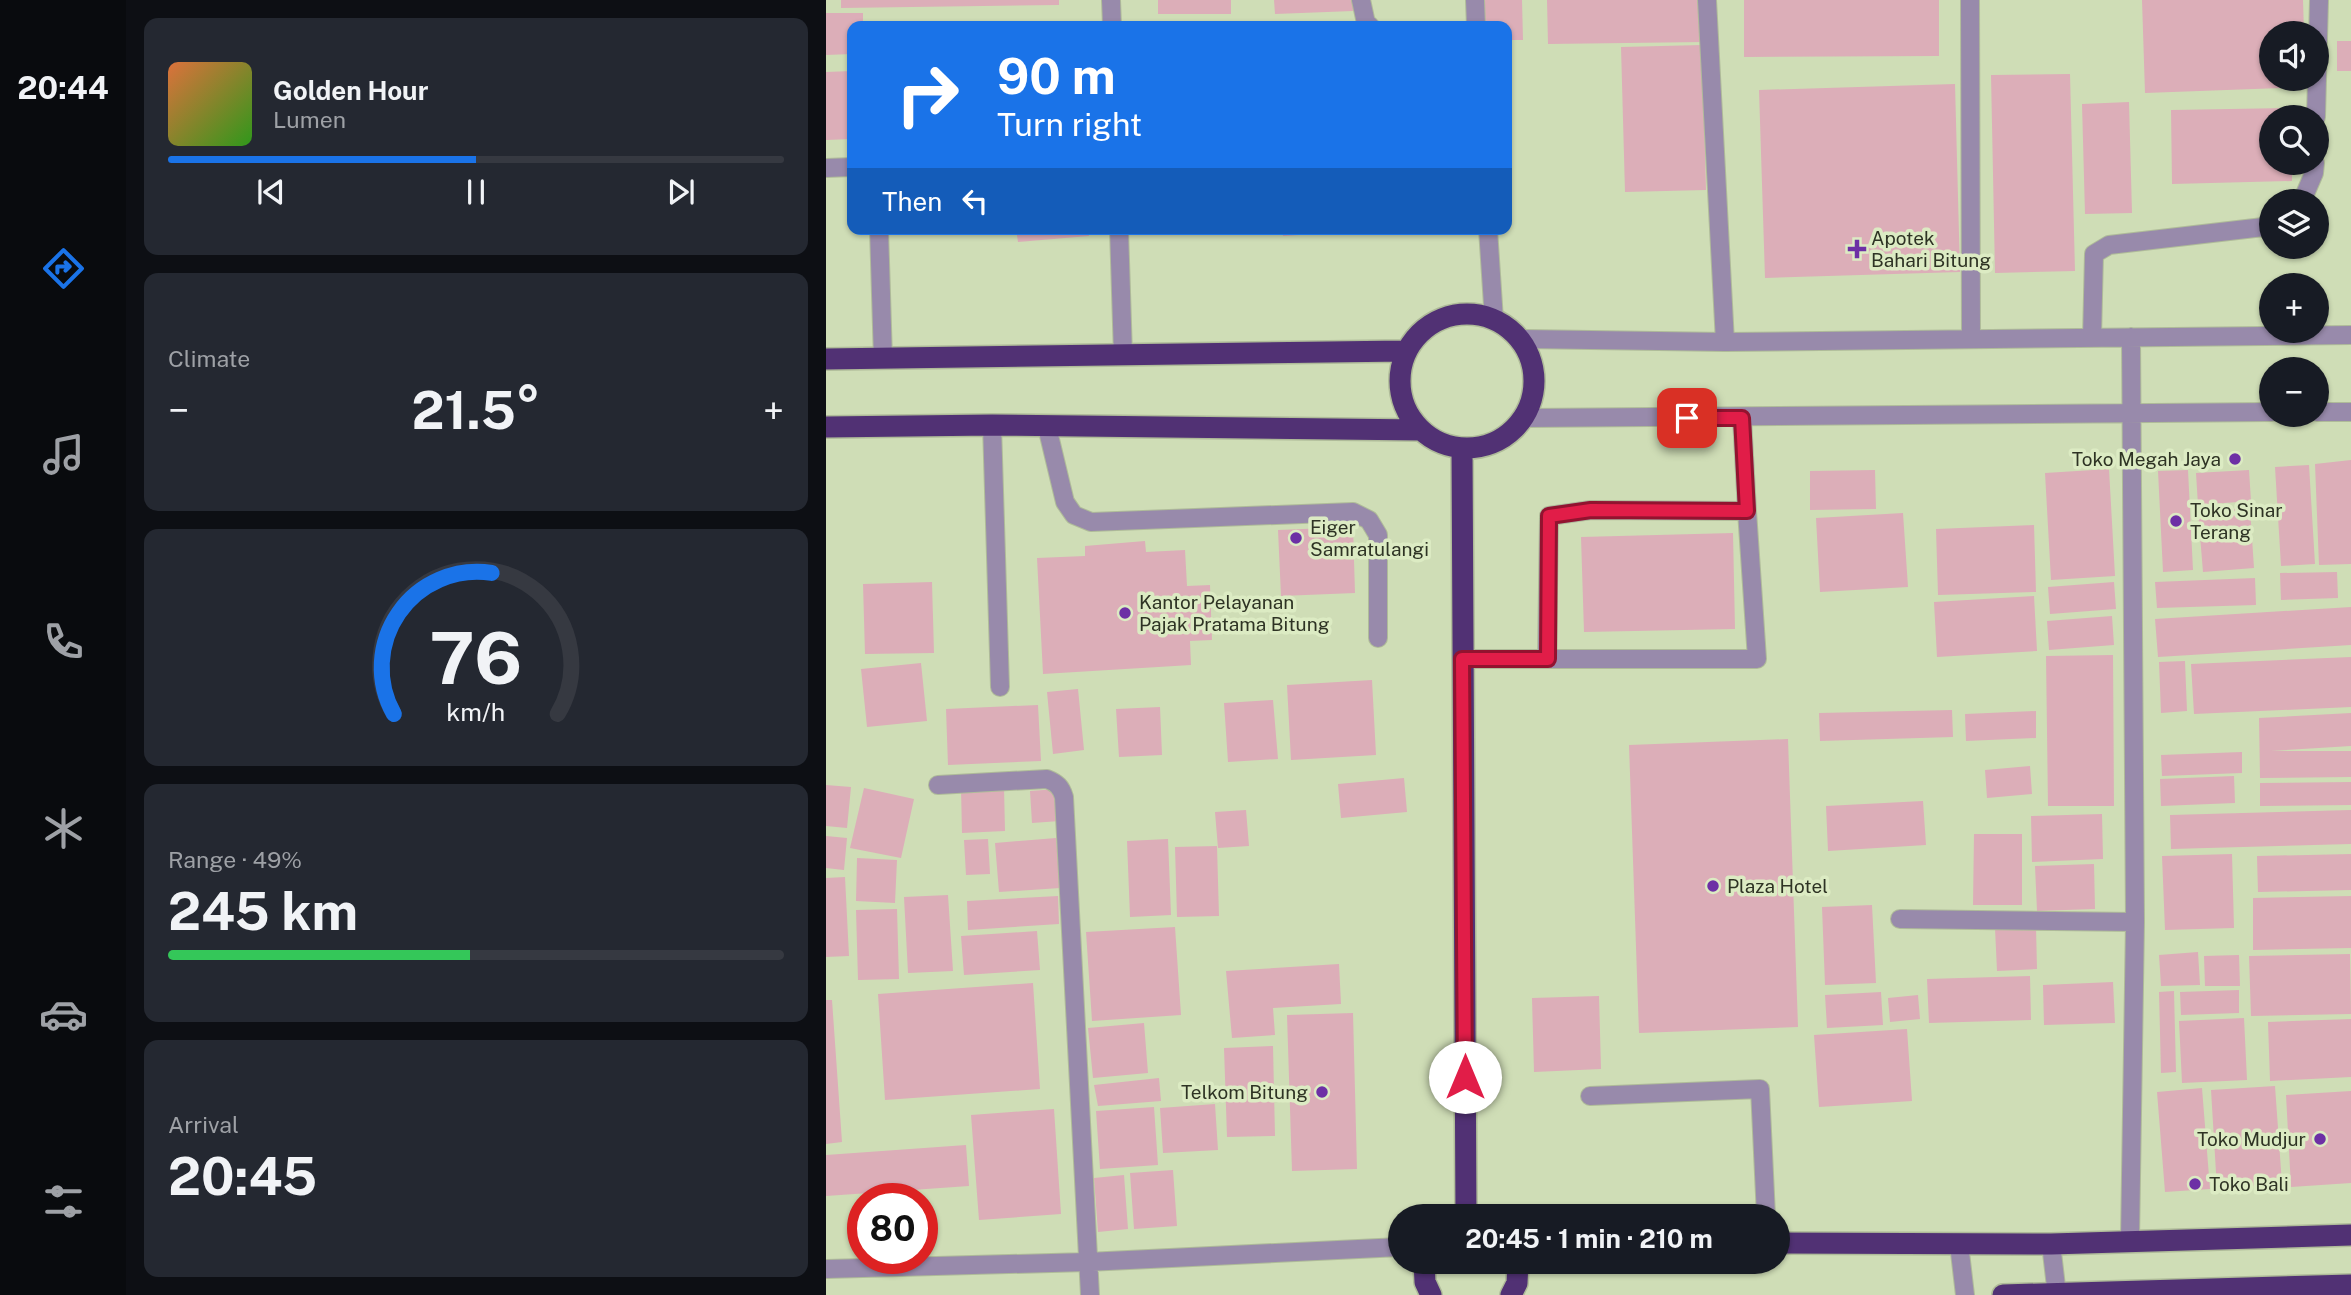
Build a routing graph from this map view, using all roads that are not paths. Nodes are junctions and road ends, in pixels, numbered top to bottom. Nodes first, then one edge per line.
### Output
1 (1111, 0) edge
2 (1361, 0) edge
3 (1475, 0) edge
4 (1707, 0) edge
5 (1970, 0) edge
6 (2319, 0) edge
7 (1112, 21) edge
8 (1366, 21) edge
9 (1476, 21) edge
10 (2316, 105) edge
11 (847, 167) edge
12 (826, 168) edge
13 (2259, 228) edge
14 (879, 235) edge
15 (1119, 235) edge
16 (1489, 235) edge
17 (1494, 320) junction
18 (2351, 335) edge
19 (2131, 337) junction
20 (2092, 338) junction
21 (1520, 339) junction
22 (1970, 340) junction
23 (1725, 342) junction
24 (1404, 351) junction
25 (1124, 355) junction
26 (826, 359) edge
27 (883, 359) junction
28 (2259, 412) edge
29 (2329, 412) edge
30 (2351, 412) edge
31 (2132, 414) junction
32 (1523, 418) junction
33 (1742, 418) junction
34 (992, 425) junction
35 (1047, 426) junction
36 (826, 428) edge
37 (1421, 430) junction
38 (1462, 448) junction
39 (1747, 511) junction
40 (1378, 638) dead end
41 (1462, 659) junction
42 (1548, 659) junction
43 (1000, 687) dead end
44 (938, 785) dead end
45 (1899, 919) dead end
46 (2135, 922) junction
47 (1590, 1096) dead end
48 (1466, 1204) edge
49 (1765, 1204) edge
50 (2351, 1235) edge
51 (2130, 1240) junction
52 (1790, 1243) edge
53 (1959, 1244) junction
54 (2051, 1244) junction
55 (1388, 1248) edge
56 (1087, 1262) junction
57 (826, 1269) edge
58 (1425, 1274) edge
59 (1517, 1274) edge
60 (2351, 1285) edge
61 (2057, 1294) edge
62 (1090, 1295) edge
63 (1431, 1295) edge
64 (1511, 1295) edge
65 (1965, 1295) edge
66 (2003, 1295) edge

1 - 7 street
2 - 8 street
3 - 9 street
4 - 23 street
5 - 22 street
6 - 10 street
11 - 12 street
13 - 20 street
14 - 27 street
15 - 25 street
16 - 17 street
17 - 21 highway
17 - 24 highway
18 - 19 street
19 - 20 street
19 - 31 street
20 - 22 street
21 - 23 street
21 - 32 highway
22 - 23 street
24 - 25 highway
24 - 37 highway
25 - 27 highway
26 - 27 highway
28 - 31 street
29 - 30 street
31 - 33 street
31 - 46 street
32 - 33 street
32 - 38 highway
33 - 39 street
34 - 35 highway
34 - 36 highway
34 - 43 street
35 - 37 highway
35 - 40 street
37 - 38 highway
38 - 41 highway
39 - 42 street
39 - 42 street
41 - 42 street
41 - 48 highway
44 - 56 street
45 - 46 street
46 - 51 street
47 - 49 street
50 - 51 highway
51 - 54 highway
52 - 53 highway
53 - 54 highway
53 - 65 street
54 - 61 street
55 - 56 street
56 - 57 street
56 - 62 street
58 - 63 highway
59 - 64 highway
60 - 61 highway
61 - 66 highway

